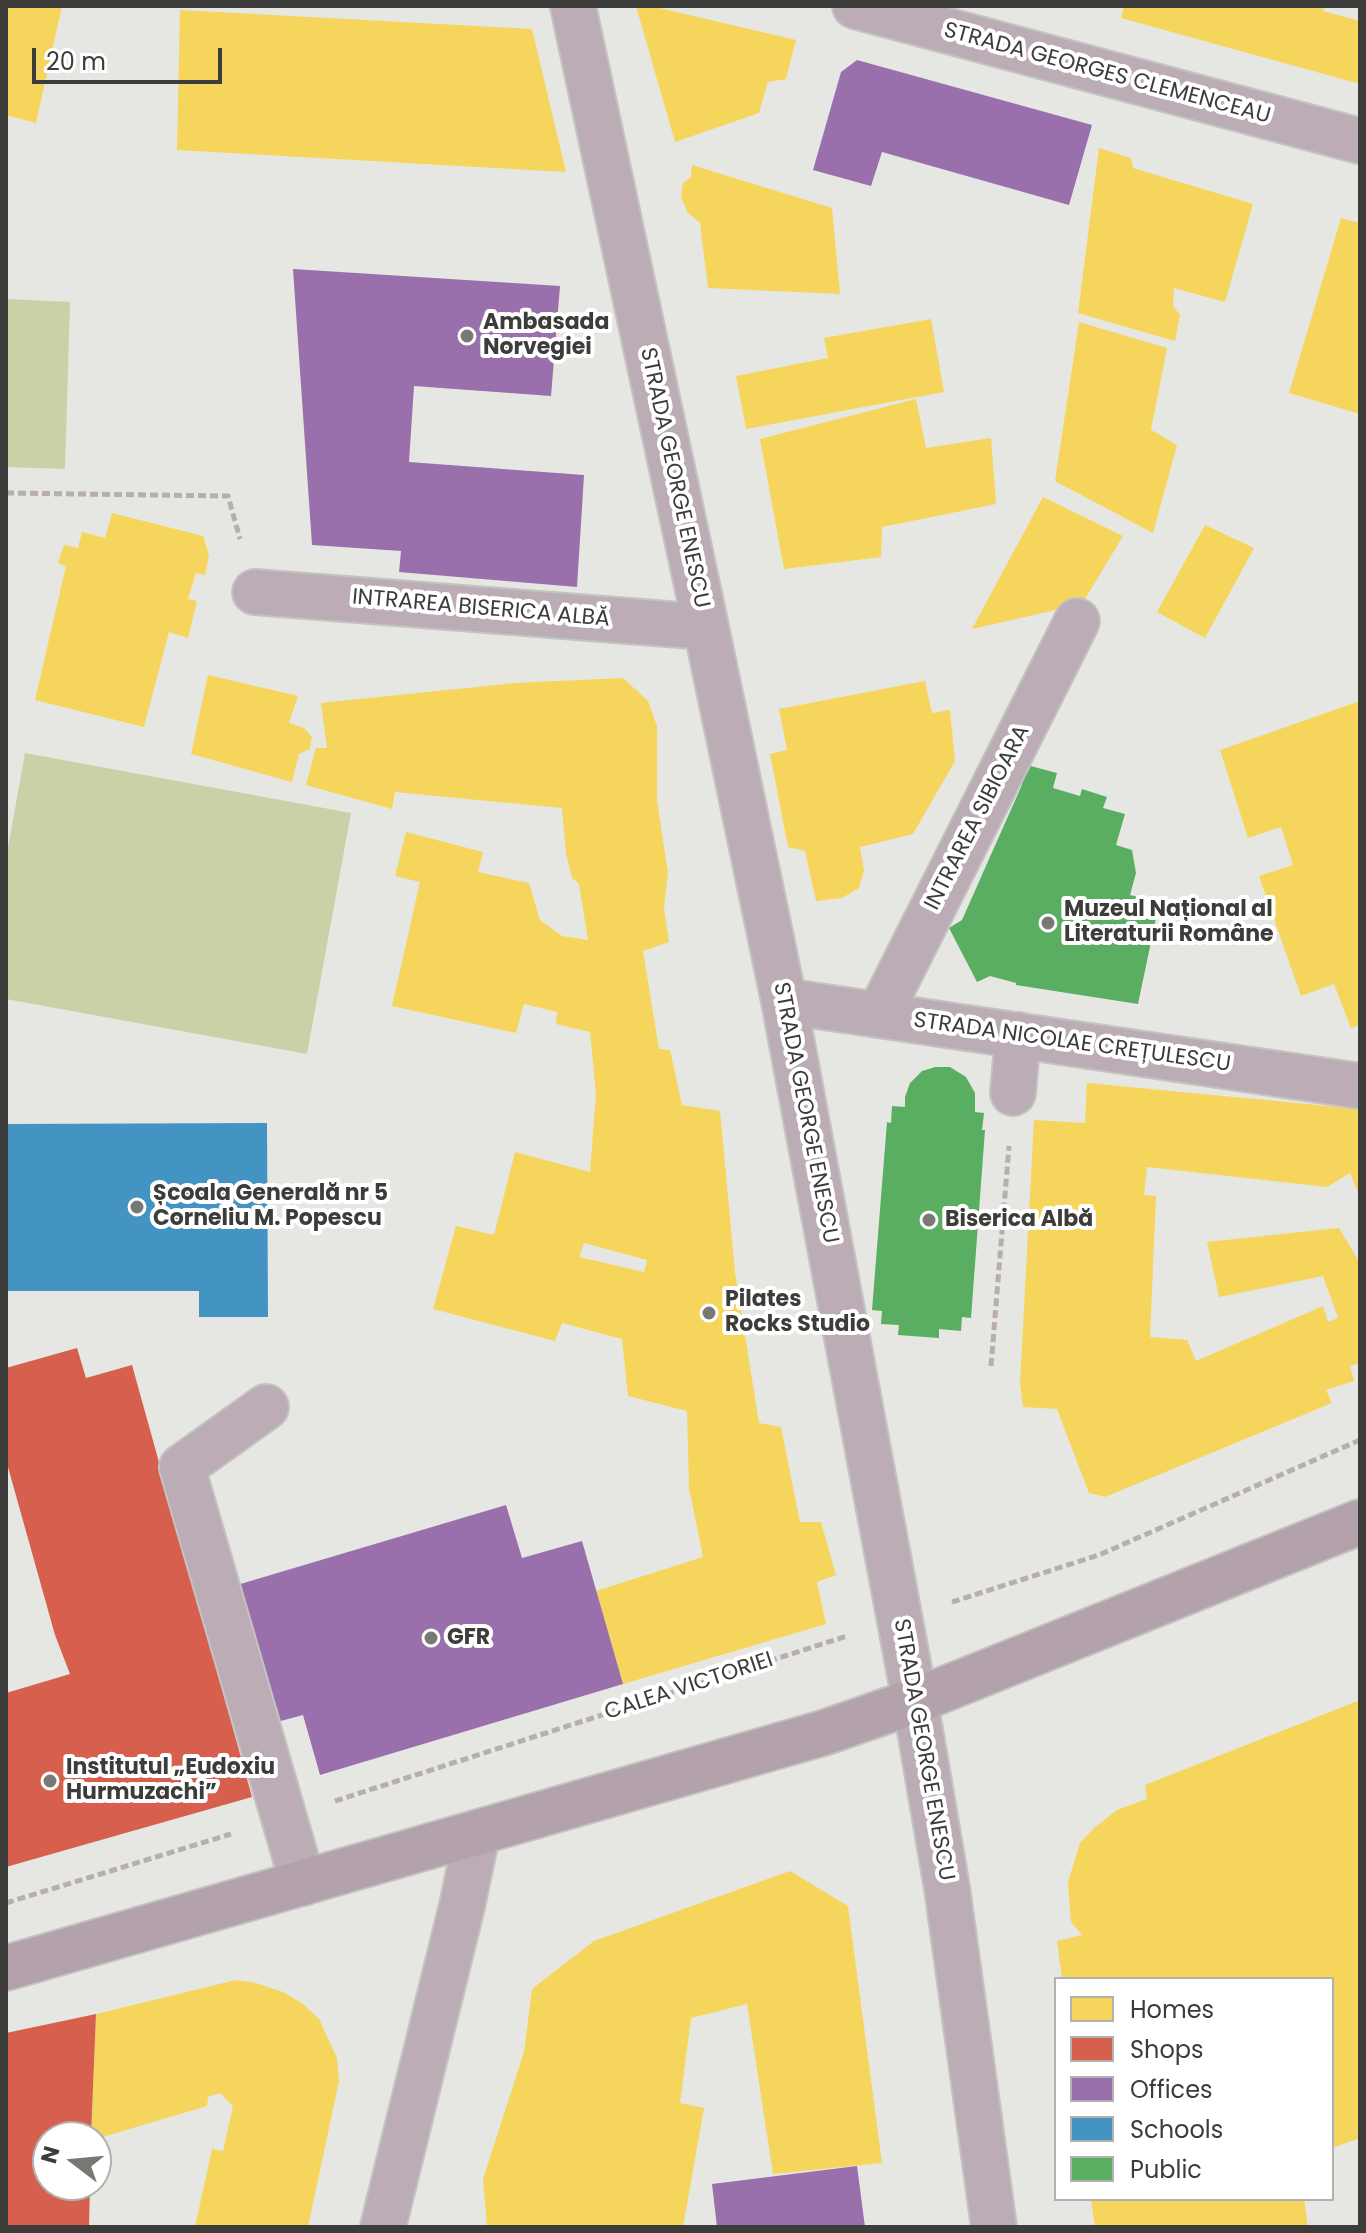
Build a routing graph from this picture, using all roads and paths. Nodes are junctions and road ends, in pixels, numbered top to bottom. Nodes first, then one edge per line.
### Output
1 (573, 6) edge
2 (855, 6) edge
3 (1360, 141) edge
4 (6, 493) edge
5 (255, 592) joint
6 (1077, 621) dead end
7 (706, 627) junction
8 (784, 1001) junction
9 (879, 1015) junction
10 (1018, 1035) junction
11 (1360, 1086) edge
12 (1013, 1093) joint
13 (991, 1366) dead end
14 (266, 1407) dead end
15 (1360, 1440) edge
16 (1360, 1522) edge
17 (900, 1619) junction
18 (915, 1701) junction
19 (285, 1817) junction
20 (477, 1834) junction
21 (303, 1883) junction
22 (6, 1903) edge
23 (6, 1968) edge
24 (383, 2227) edge
25 (994, 2227) edge

1 - 7 street, STRADA GEORGE ENESCU
2 - 3 street, STRADA GEORGES CLEMENCEAU
4 - 5 path
5 - 7 street, INTRAREA BISERICA ALBĂ
6 - 9 street, INTRAREA SIBIOARA
7 - 8 street, STRADA GEORGE ENESCU
8 - 9 street, STRADA NICOLAE CREȚULESCU
8 - 17 street, STRADA GEORGE ENESCU
9 - 10 street, STRADA NICOLAE CREȚULESCU
10 - 11 street, STRADA NICOLAE CREȚULESCU
10 - 12 street
12 - 13 path
14 - 19 street
15 - 17 path, CALEA VICTORIEI
16 - 18 main road
17 - 18 street, STRADA GEORGE ENESCU
17 - 19 path, CALEA VICTORIEI
18 - 20 main road
18 - 25 street, STRADA GEORGE ENESCU
19 - 21 street
19 - 22 path, CALEA VICTORIEI
20 - 21 main road
20 - 24 street
21 - 23 main road

